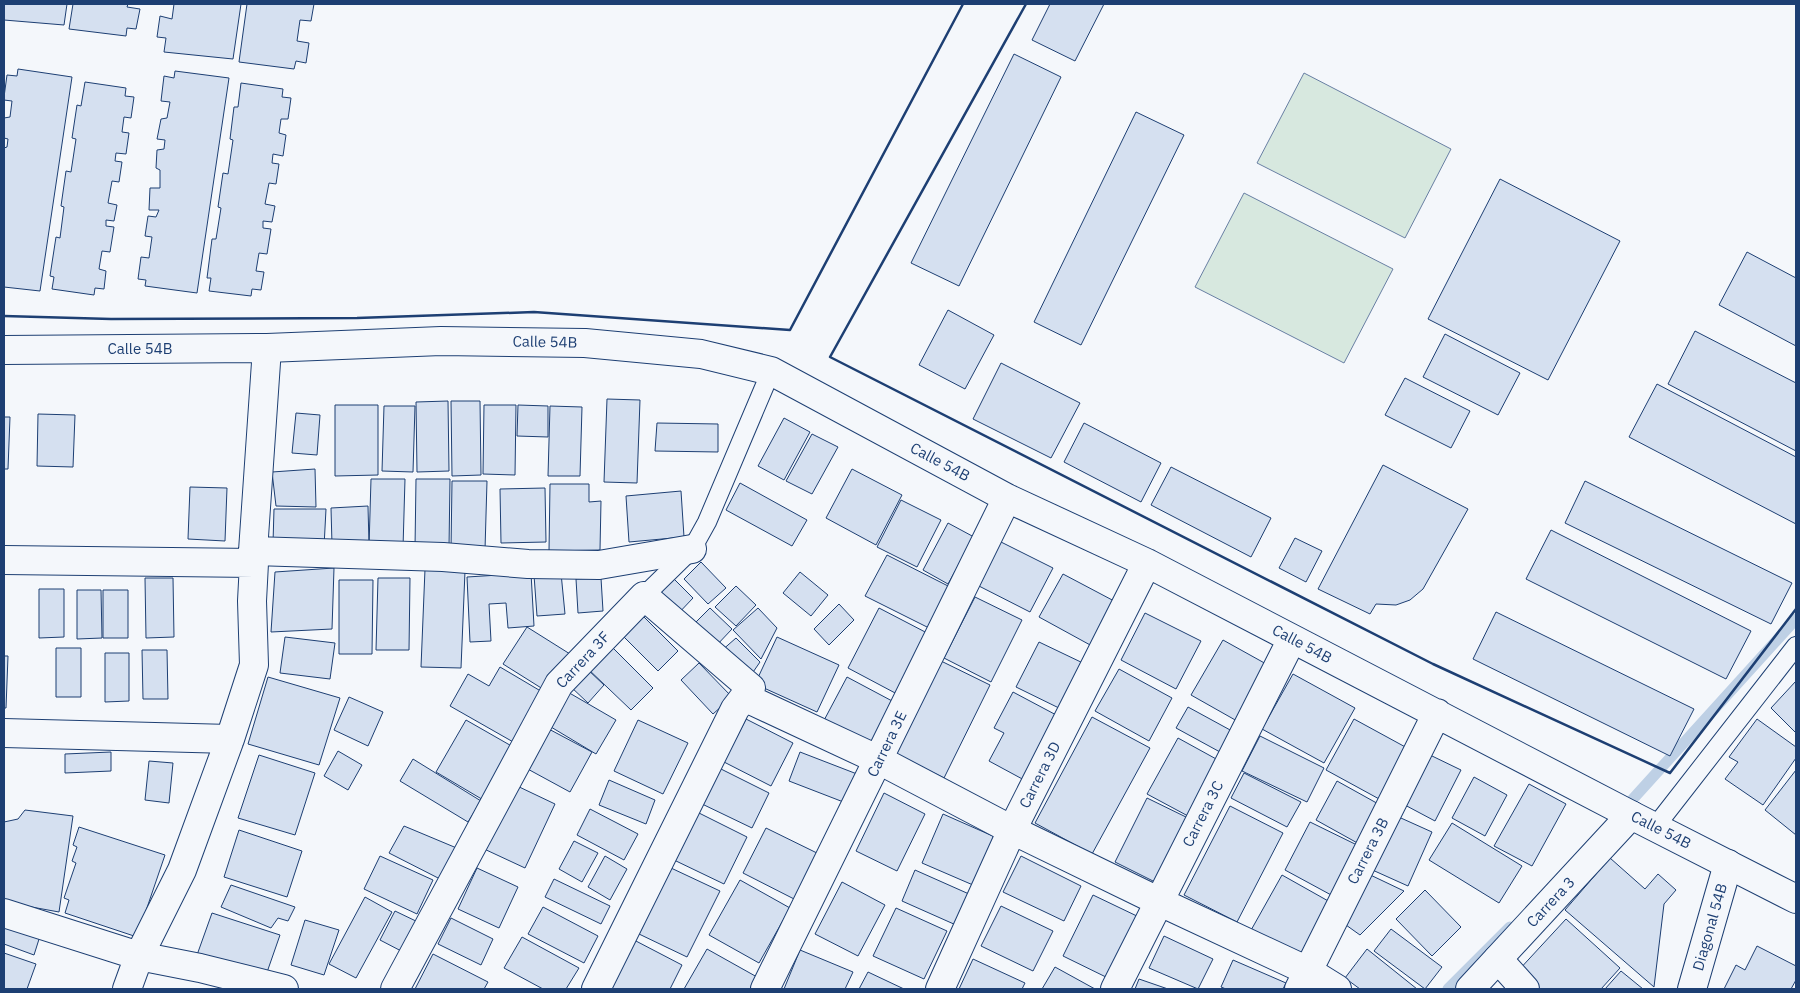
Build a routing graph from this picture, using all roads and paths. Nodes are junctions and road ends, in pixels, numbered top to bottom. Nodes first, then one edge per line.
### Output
1 (267, 348) junction
2 (4, 350) edge
3 (771, 371) junction
4 (1007, 498) junction
5 (692, 549) junction
6 (254, 557) junction
7 (4, 560) edge
8 (1147, 563) junction
9 (644, 596) junction
10 (1292, 638) junction
11 (1796, 646) edge
12 (748, 693) junction
13 (1437, 713) junction
14 (4, 733) edge
15 (230, 739) junction
16 (879, 760) junction
17 (1643, 821) junction
18 (1012, 830) junction
19 (1728, 864) junction
20 (1796, 899) edge
21 (1158, 901) junction
22 (4, 913) edge
23 (139, 956) junction
24 (1498, 959) junction
25 (1303, 980) edge
26 (127, 989) edge
27 (278, 989) edge
28 (395, 989) edge
29 (596, 989) edge
30 (765, 989) edge
31 (940, 989) edge
32 (1115, 989) edge
33 (1337, 989) edge
34 (1470, 989) edge
35 (1525, 989) edge
36 (1692, 989) edge

1 - 2 street, Calle 54B
1 - 3 street, Calle 54B
1 - 6 street
3 - 4 street, Calle 54B
3 - 5 lane, Carrera 3F
4 - 8 street, Calle 54B
4 - 16 street, Carrera 3E
5 - 6 street
5 - 9 lane, Carrera 3F
6 - 7 street
6 - 15 street
8 - 10 street, Calle 54B
8 - 18 street, Carrera 3D
9 - 12 street
9 - 28 street, Carrera 3F
10 - 13 street, Calle 54B
10 - 21 street, Carrera 3C
11 - 17 lane, Carrera 3
12 - 16 street
12 - 29 street
13 - 17 street, Calle 54B
13 - 25 street, Carrera 3B
14 - 15 street
15 - 23 street
16 - 18 street
16 - 30 street, Carrera 3E
17 - 19 street, Calle 54B
17 - 24 street, Carrera 3
18 - 21 street
18 - 31 street, Carrera 3D
19 - 20 street, Calle 54B
19 - 36 street, Diagonal 54B
21 - 25 street
21 - 32 street, Carrera 3C
22 - 23 street
23 - 26 street
23 - 27 street
24 - 34 street, Carrera 3
24 - 35 street
25 - 33 street

